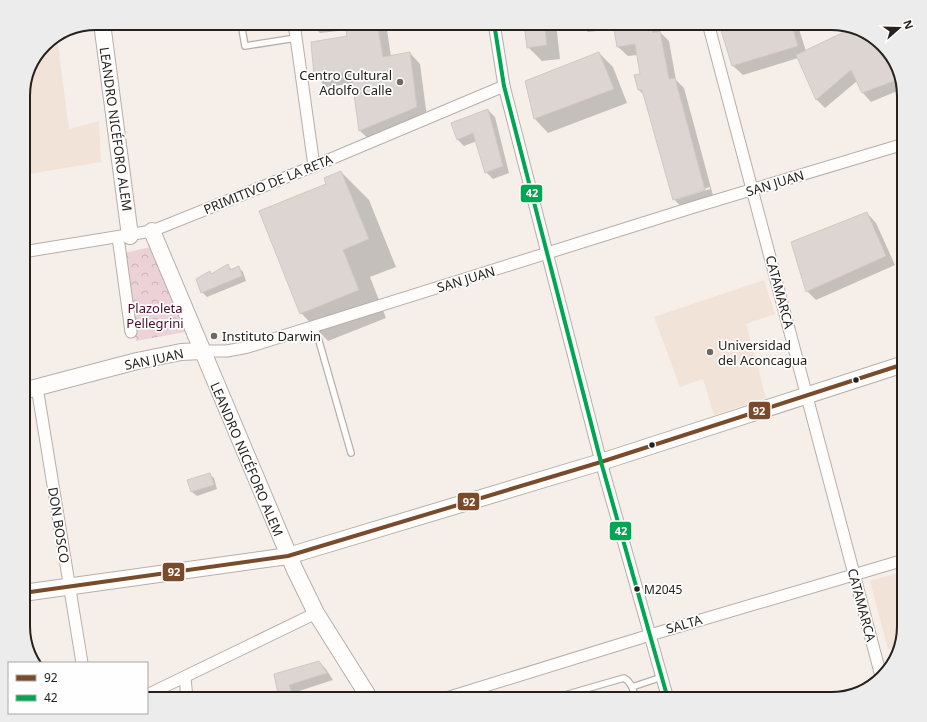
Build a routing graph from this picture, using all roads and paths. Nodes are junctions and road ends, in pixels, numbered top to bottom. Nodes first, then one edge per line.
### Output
1 (103, 30) edge
2 (242, 30) edge
3 (295, 30) edge
4 (495, 30) edge
5 (710, 30) edge
6 (296, 38) junction
7 (504, 86) junction
8 (897, 146) edge
9 (314, 166) junction
10 (752, 189) junction
11 (152, 231) junction
12 (124, 236) junction
13 (30, 251) edge
14 (547, 254) junction
15 (315, 327) junction
16 (131, 332) dead end
17 (202, 351) junction
18 (897, 366) edge
19 (30, 389) edge
20 (807, 395) junction
21 (351, 453) dead end
22 (601, 462) junction
23 (288, 556) junction
24 (897, 562) edge
25 (854, 574) junction
26 (70, 587) junction
27 (30, 592) edge
28 (316, 613) junction
29 (650, 634) junction
30 (82, 662) edge
31 (880, 670) edge
32 (185, 677) junction
33 (662, 677) junction
34 (632, 687) junction
35 (153, 692) edge
36 (186, 692) edge
37 (366, 692) edge
38 (465, 692) edge
39 (575, 692) edge
40 (634, 692) edge
41 (666, 692) edge

1 - 12 street, LEANDRO NICÉFORO ALEM
2 - 6 lane
3 - 6 street
4 - 7 street
5 - 10 street, CATAMARCA
6 - 9 street
7 - 9 street, PRIMITIVO DE LA RETA
7 - 14 street
8 - 10 street, SAN JUAN
9 - 11 street, PRIMITIVO DE LA RETA
10 - 14 street, SAN JUAN
10 - 20 street, CATAMARCA
11 - 12 street, PRIMITIVO DE LA RETA
11 - 17 street, LEANDRO NICÉFORO ALEM
12 - 13 street, PRIMITIVO DE LA RETA
12 - 16 street
14 - 15 street, SAN JUAN
14 - 22 street
15 - 17 street, SAN JUAN
15 - 21 lane
17 - 19 street, SAN JUAN
17 - 23 street, LEANDRO NICÉFORO ALEM
18 - 20 street
19 - 26 street, DON BOSCO
20 - 22 street
20 - 25 street, CATAMARCA
22 - 23 street
22 - 29 street
23 - 26 street
23 - 28 street, LEANDRO NICÉFORO ALEM
24 - 25 street, SALTA
25 - 29 street, SALTA
25 - 31 street, CATAMARCA
26 - 27 street
26 - 30 street, DON BOSCO
28 - 32 street
28 - 37 street, LEANDRO NICÉFORO ALEM
29 - 33 street
29 - 38 street, SALTA
32 - 35 street
32 - 36 street
33 - 34 lane
33 - 41 street
34 - 39 lane
34 - 40 lane

